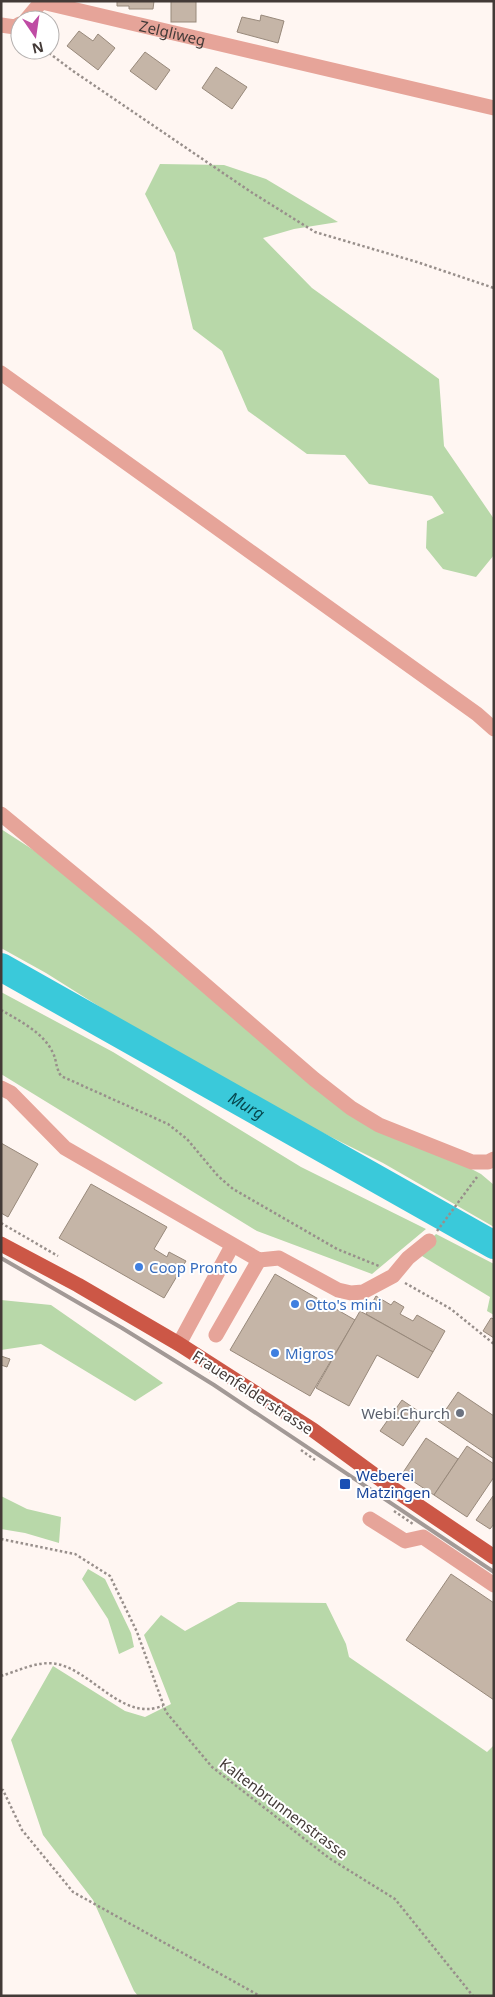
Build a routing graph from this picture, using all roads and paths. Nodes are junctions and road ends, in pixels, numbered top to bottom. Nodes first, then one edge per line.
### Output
1 (42, 2) edge
2 (58, 60) edge
3 (494, 108) edge
4 (494, 288) edge
5 (1, 373) edge
6 (494, 729) edge
7 (1, 814) edge
8 (1, 1010) edge
9 (1, 1088) edge
10 (491, 1160) edge
11 (1, 1223) edge
12 (429, 1241) joint
13 (1, 1244) edge
14 (232, 1246) junction
15 (58, 1256) dead end
16 (259, 1260) junction
17 (388, 1271) junction
18 (216, 1335) dead end
19 (179, 1344) junction
20 (494, 1344) edge
21 (300, 1450) dead end
22 (315, 1460) dead end
23 (370, 1519) dead end
24 (1, 1539) edge
25 (494, 1557) edge
26 (494, 1585) edge
27 (1, 1676) edge
28 (163, 1706) junction
29 (1, 1790) edge
30 (260, 1996) edge
31 (473, 1996) edge

1 - 3 street, Zelgliweg
2 - 4 path
5 - 6 street
7 - 10 street
8 - 17 path
9 - 14 street
10 - 12 path
11 - 15 path
12 - 17 street
13 - 19 main road, Frauenfelderstrasse
14 - 16 street
14 - 19 street
16 - 17 street
16 - 18 street
17 - 20 path
19 - 25 main road, Frauenfelderstrasse
21 - 22 path
23 - 26 street
24 - 28 path, Kaltenbrunnenstrasse
27 - 28 path
28 - 31 path, Kaltenbrunnenstrasse
29 - 30 path

